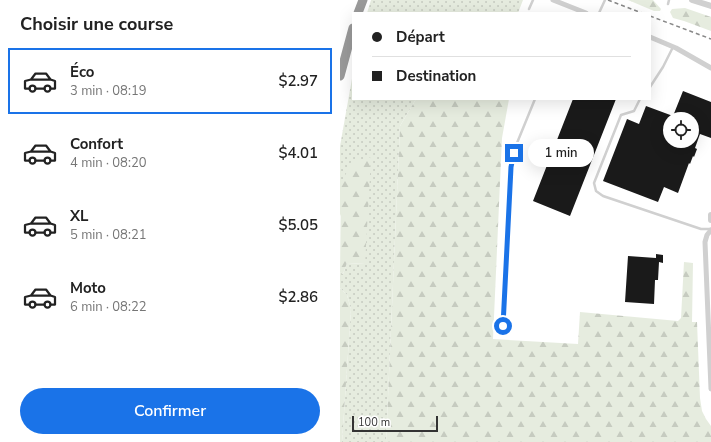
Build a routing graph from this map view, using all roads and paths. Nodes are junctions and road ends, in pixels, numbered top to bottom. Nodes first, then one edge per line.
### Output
1 (363, 0) edge
2 (533, 0) edge
3 (553, 0) edge
4 (605, 0) edge
5 (669, 0) edge
6 (692, 0) edge
7 (668, 4) dead end
8 (711, 6) edge
9 (529, 9) dead end
10 (358, 12) edge
11 (583, 12) edge
12 (599, 12) edge
13 (352, 32) edge
14 (651, 37) edge
15 (673, 47) junction
16 (711, 68) edge
17 (340, 76) edge
18 (651, 86) edge
19 (535, 100) edge
20 (640, 100) edge
21 (711, 215) edge
22 (711, 220) edge
23 (711, 229) edge
24 (503, 326) dead end
25 (711, 389) edge

1 - 10 highway
2 - 9 lane
3 - 11 street
4 - 12 lane
5 - 7 lane
6 - 8 street
13 - 17 highway
14 - 15 street
15 - 16 street
15 - 18 lane
19 - 24 lane
20 - 23 lane
21 - 22 street
23 - 25 street

